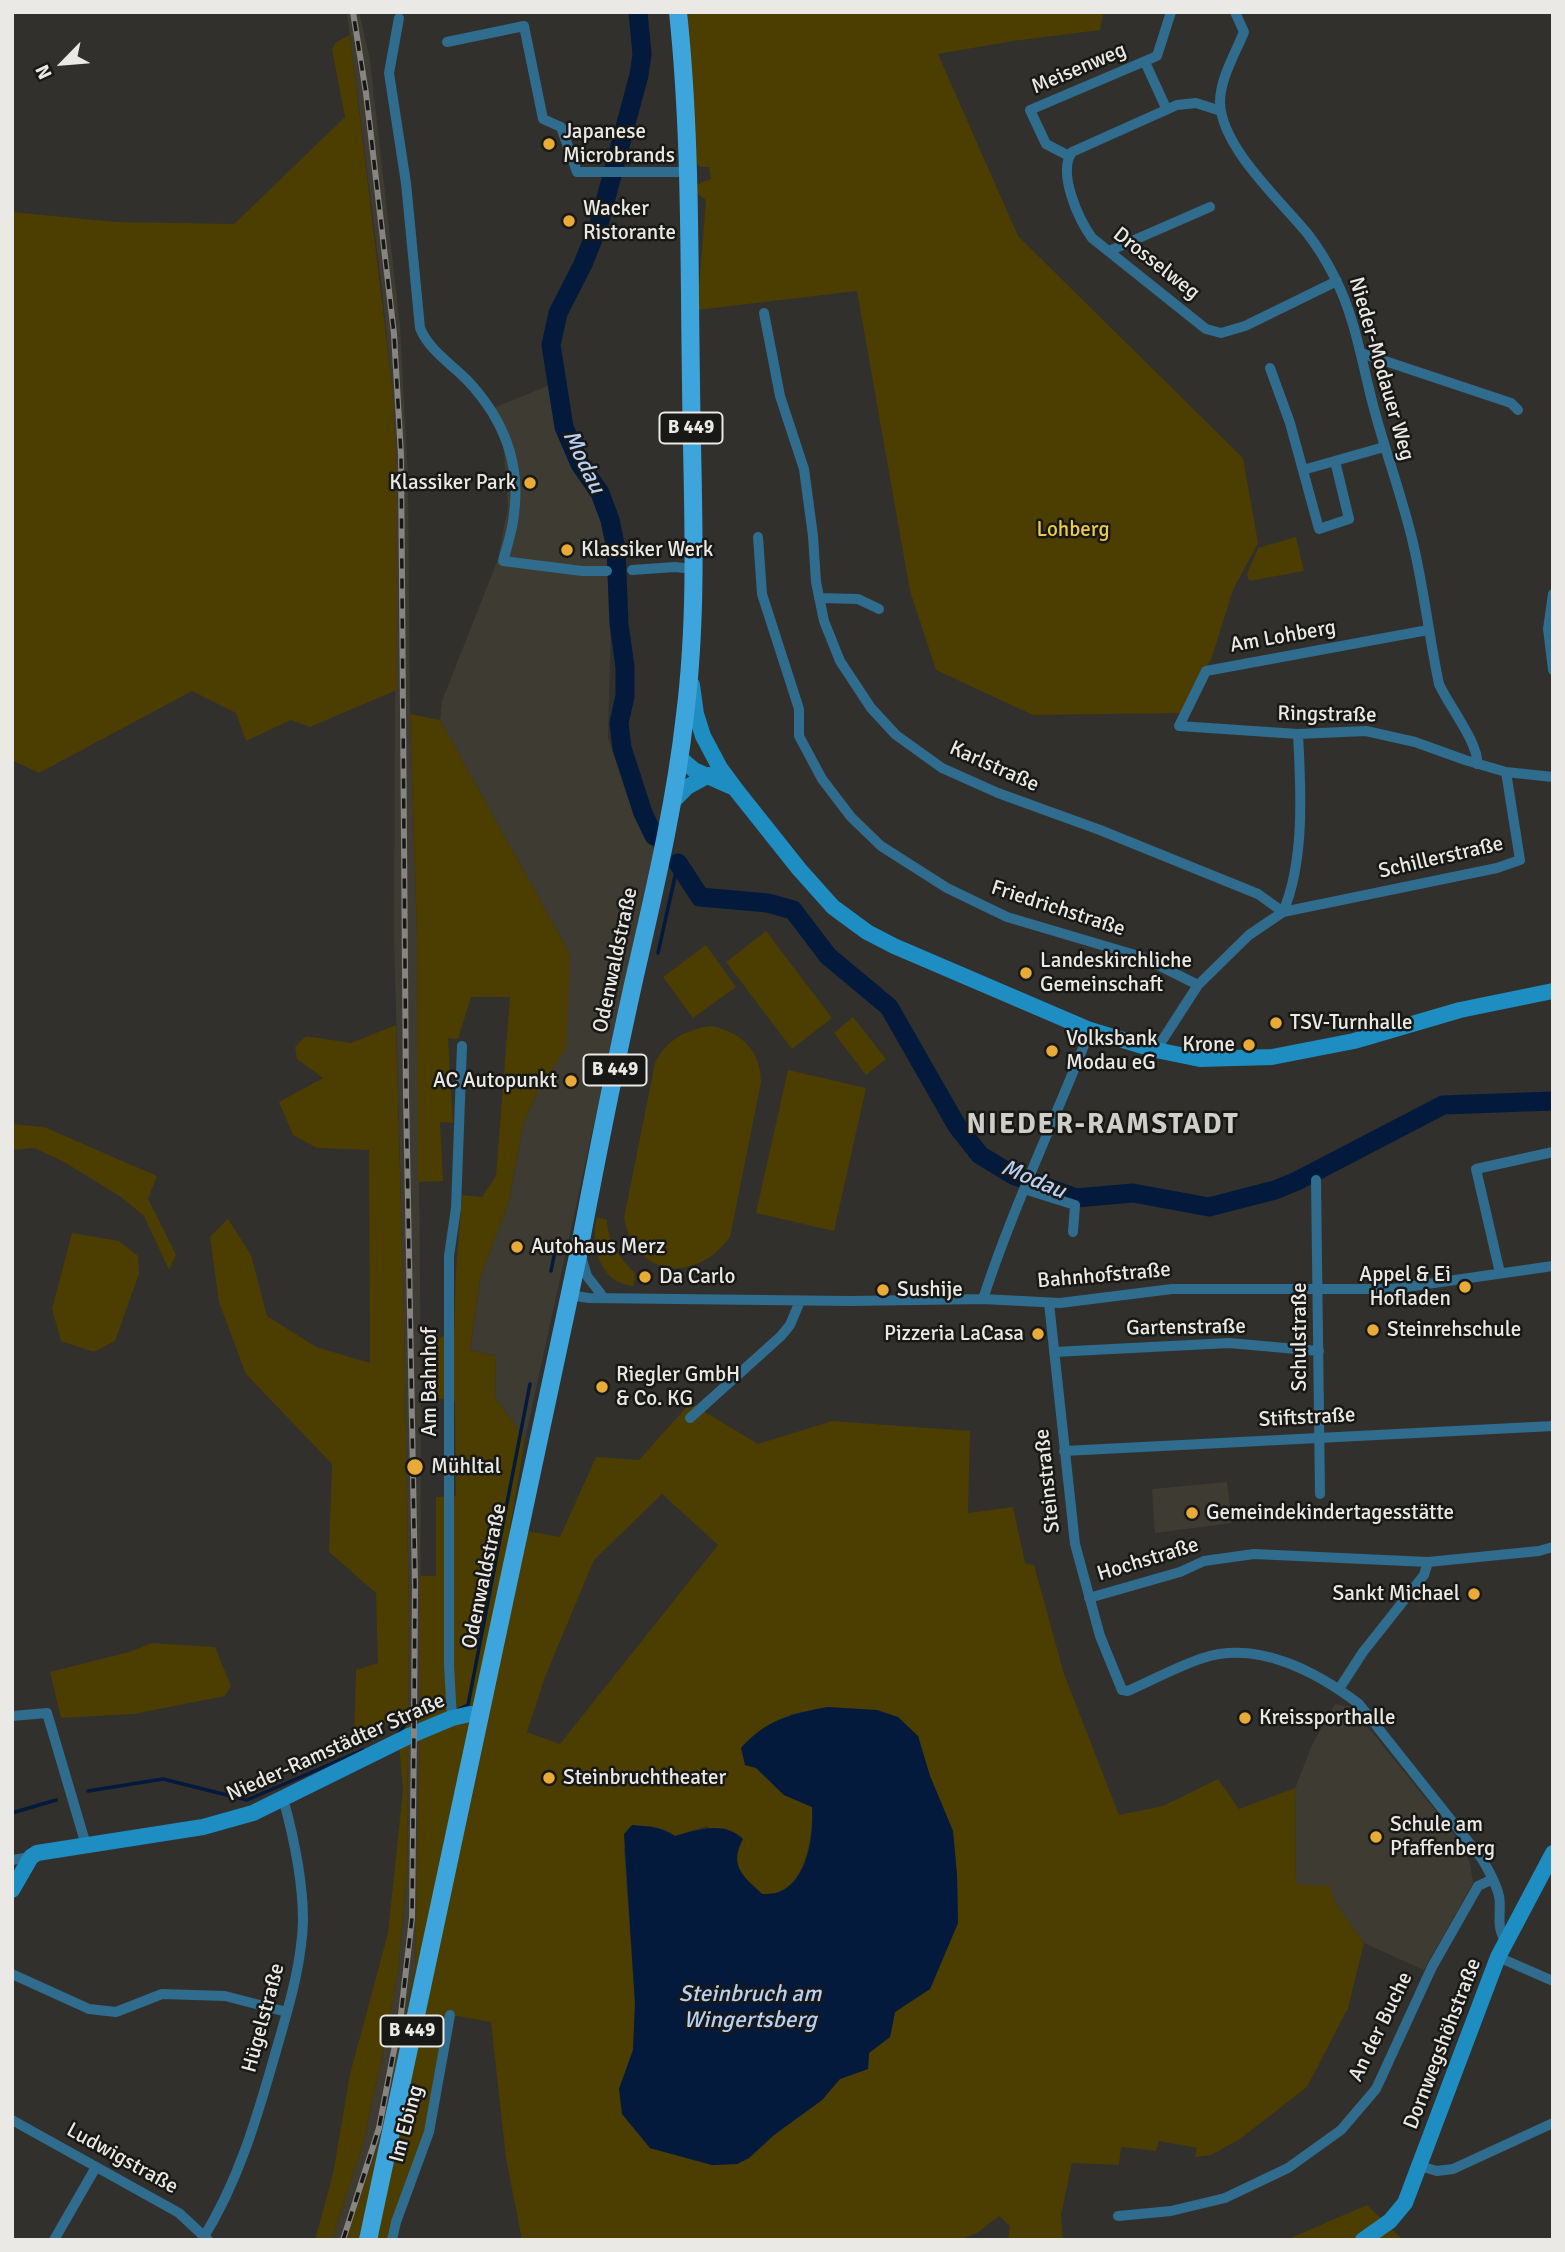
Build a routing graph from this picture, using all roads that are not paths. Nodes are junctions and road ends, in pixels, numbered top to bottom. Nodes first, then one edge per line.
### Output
1 (678, 12) edge
2 (1171, 12) edge
3 (1235, 12) edge
4 (399, 18) dead end
5 (447, 42) dead end
6 (1145, 62) junction
7 (1166, 108) junction
8 (1221, 111) junction
9 (1069, 156) junction
10 (688, 172) junction
11 (1210, 206) dead end
12 (1109, 251) junction
13 (1337, 281) junction
14 (764, 313) dead end
15 (1361, 353) junction
16 (1270, 368) dead end
17 (1518, 410) dead end
18 (1384, 447) junction
19 (1335, 461) junction
20 (1303, 470) junction
21 (758, 537) dead end
22 (693, 569) junction
23 (632, 570) dead end
24 (607, 571) dead end
25 (1553, 594) edge
26 (819, 598) junction
27 (879, 609) dead end
28 (1427, 630) junction
29 (1553, 670) edge
30 (690, 672) junction
31 (1179, 726) joint
32 (1298, 734) junction
33 (680, 758) junction
34 (1477, 764) junction
35 (714, 771) junction
36 (1506, 772) junction
37 (1553, 777) edge
38 (673, 802) junction
39 (1283, 912) junction
40 (1198, 985) junction
41 (1553, 991) edge
42 (1090, 1031) junction
43 (462, 1046) dead end
44 (1156, 1050) junction
45 (1553, 1153) edge
46 (1316, 1180) dead end
47 (1024, 1189) junction
48 (1073, 1232) dead end
49 (579, 1251) junction
50 (1553, 1266) edge
51 (1500, 1273) junction
52 (1319, 1290) junction
53 (569, 1294) junction
54 (601, 1294) junction
55 (615, 1298) junction
56 (983, 1298) junction
57 (800, 1301) junction
58 (1049, 1303) junction
59 (1319, 1351) junction
60 (1054, 1352) junction
61 (690, 1418) dead end
62 (1553, 1426) edge
63 (1320, 1437) junction
64 (1064, 1451) junction
65 (1320, 1494) dead end
66 (1553, 1547) edge
67 (1428, 1562) junction
68 (1088, 1598) junction
69 (1339, 1689) junction
70 (479, 1714) junction
71 (12, 1716) edge
72 (452, 1718) junction
73 (283, 1798) junction
74 (86, 1845) junction
75 (1553, 1853) edge
76 (31, 1857) junction
77 (12, 1860) edge
78 (1493, 1879) junction
79 (12, 1890) edge
80 (1506, 1941) junction
81 (1498, 1957) junction
82 (12, 1974) edge
83 (1553, 1981) edge
84 (287, 2012) junction
85 (450, 2015) dead end
86 (12, 2120) edge
87 (1553, 2123) edge
88 (1420, 2166) junction
89 (96, 2167) junction
90 (1118, 2216) dead end
91 (205, 2239) edge
92 (54, 2240) edge
93 (368, 2240) edge
94 (392, 2240) edge
95 (1363, 2240) edge

1 - 10 main road, B 449
2 - 6 street, Meisenweg
3 - 8 street
4 - 24 street
5 - 10 street
6 - 7 street
6 - 9 street, Meisenweg
7 - 8 street
7 - 9 street
8 - 13 street, Nieder-Modauer Weg
9 - 12 street, Drosselweg
10 - 22 main road, B 449
11 - 12 street
12 - 13 street, Drosselweg
13 - 15 street, Nieder-Modauer Weg
14 - 26 street, Karlstraße
15 - 17 street
15 - 18 street, Nieder-Modauer Weg
16 - 20 street
18 - 19 street
18 - 28 street, Nieder-Modauer Weg
19 - 20 street
19 - 20 street
21 - 40 street, Friedrichstraße
22 - 23 street
22 - 30 main road, B 449
25 - 29 street
26 - 27 street
26 - 39 street, Karlstraße
28 - 31 street, Am Lohberg
28 - 34 street, Nieder-Modauer Weg
30 - 33 main road, B 449
30 - 35 main road
31 - 32 street, Ringstraße
32 - 34 street, Ringstraße
32 - 39 street
33 - 35 main road
33 - 38 main road, Odenwaldstraße / B 449
34 - 36 street, Ringstraße
35 - 38 main road
35 - 42 main road
36 - 37 street, Ringstraße
36 - 39 street, Schillerstraße
38 - 49 main road, Odenwaldstraße / B 449
39 - 40 street
40 - 44 street
41 - 44 main road
42 - 44 main road
42 - 47 street
43 - 72 street, Am Bahnhof
45 - 51 street
46 - 52 street, Schulstraße
47 - 48 street
47 - 56 street
49 - 53 main road, Odenwaldstraße / B 449
49 - 54 street
50 - 51 street, Bahnhofstraße
51 - 52 street, Bahnhofstraße
52 - 58 street, Bahnhofstraße
52 - 59 street, Schulstraße
53 - 54 street, Bahnhofstraße
53 - 55 street, Bahnhofstraße
53 - 70 main road, Odenwaldstraße / B 449
54 - 55 street, Bahnhofstraße
55 - 57 street, Bahnhofstraße
56 - 57 street, Bahnhofstraße
56 - 58 street, Bahnhofstraße
57 - 61 street
58 - 60 street, Steinstraße
59 - 60 street, Gartenstraße
59 - 63 street, Schulstraße
60 - 64 street, Steinstraße
62 - 63 street, Stiftstraße
63 - 64 street, Stiftstraße
63 - 65 street, Schulstraße
64 - 68 street, Steinstraße
66 - 67 street, Hochstraße
67 - 68 street, Hochstraße
67 - 69 street
68 - 69 street, Steinstraße
69 - 78 street
70 - 72 main road, Nieder-Ramstädter Straße
70 - 93 main road, Odenwaldstraße / B 449
71 - 74 street
72 - 73 main road, Nieder-Ramstädter Straße
73 - 74 main road, Nieder-Ramstädter Straße
73 - 84 street, Hügelstraße
74 - 76 main road, Nieder-Ramstädter Straße
75 - 80 main road, Dornwegshöhstraße
76 - 77 street, Nieder-Ramstädter Straße
76 - 79 main road
78 - 80 street
78 - 90 street, An der Buche
80 - 81 main road, Dornwegshöhstraße
81 - 83 street
81 - 88 main road, Dornwegshöhstraße
82 - 84 street
84 - 91 street, Hügelstraße
85 - 94 street, Im Ebing
86 - 89 street, Ludwigstraße
87 - 88 street
88 - 95 main road, Dornwegshöhstraße
89 - 91 street, Ludwigstraße
89 - 92 street

